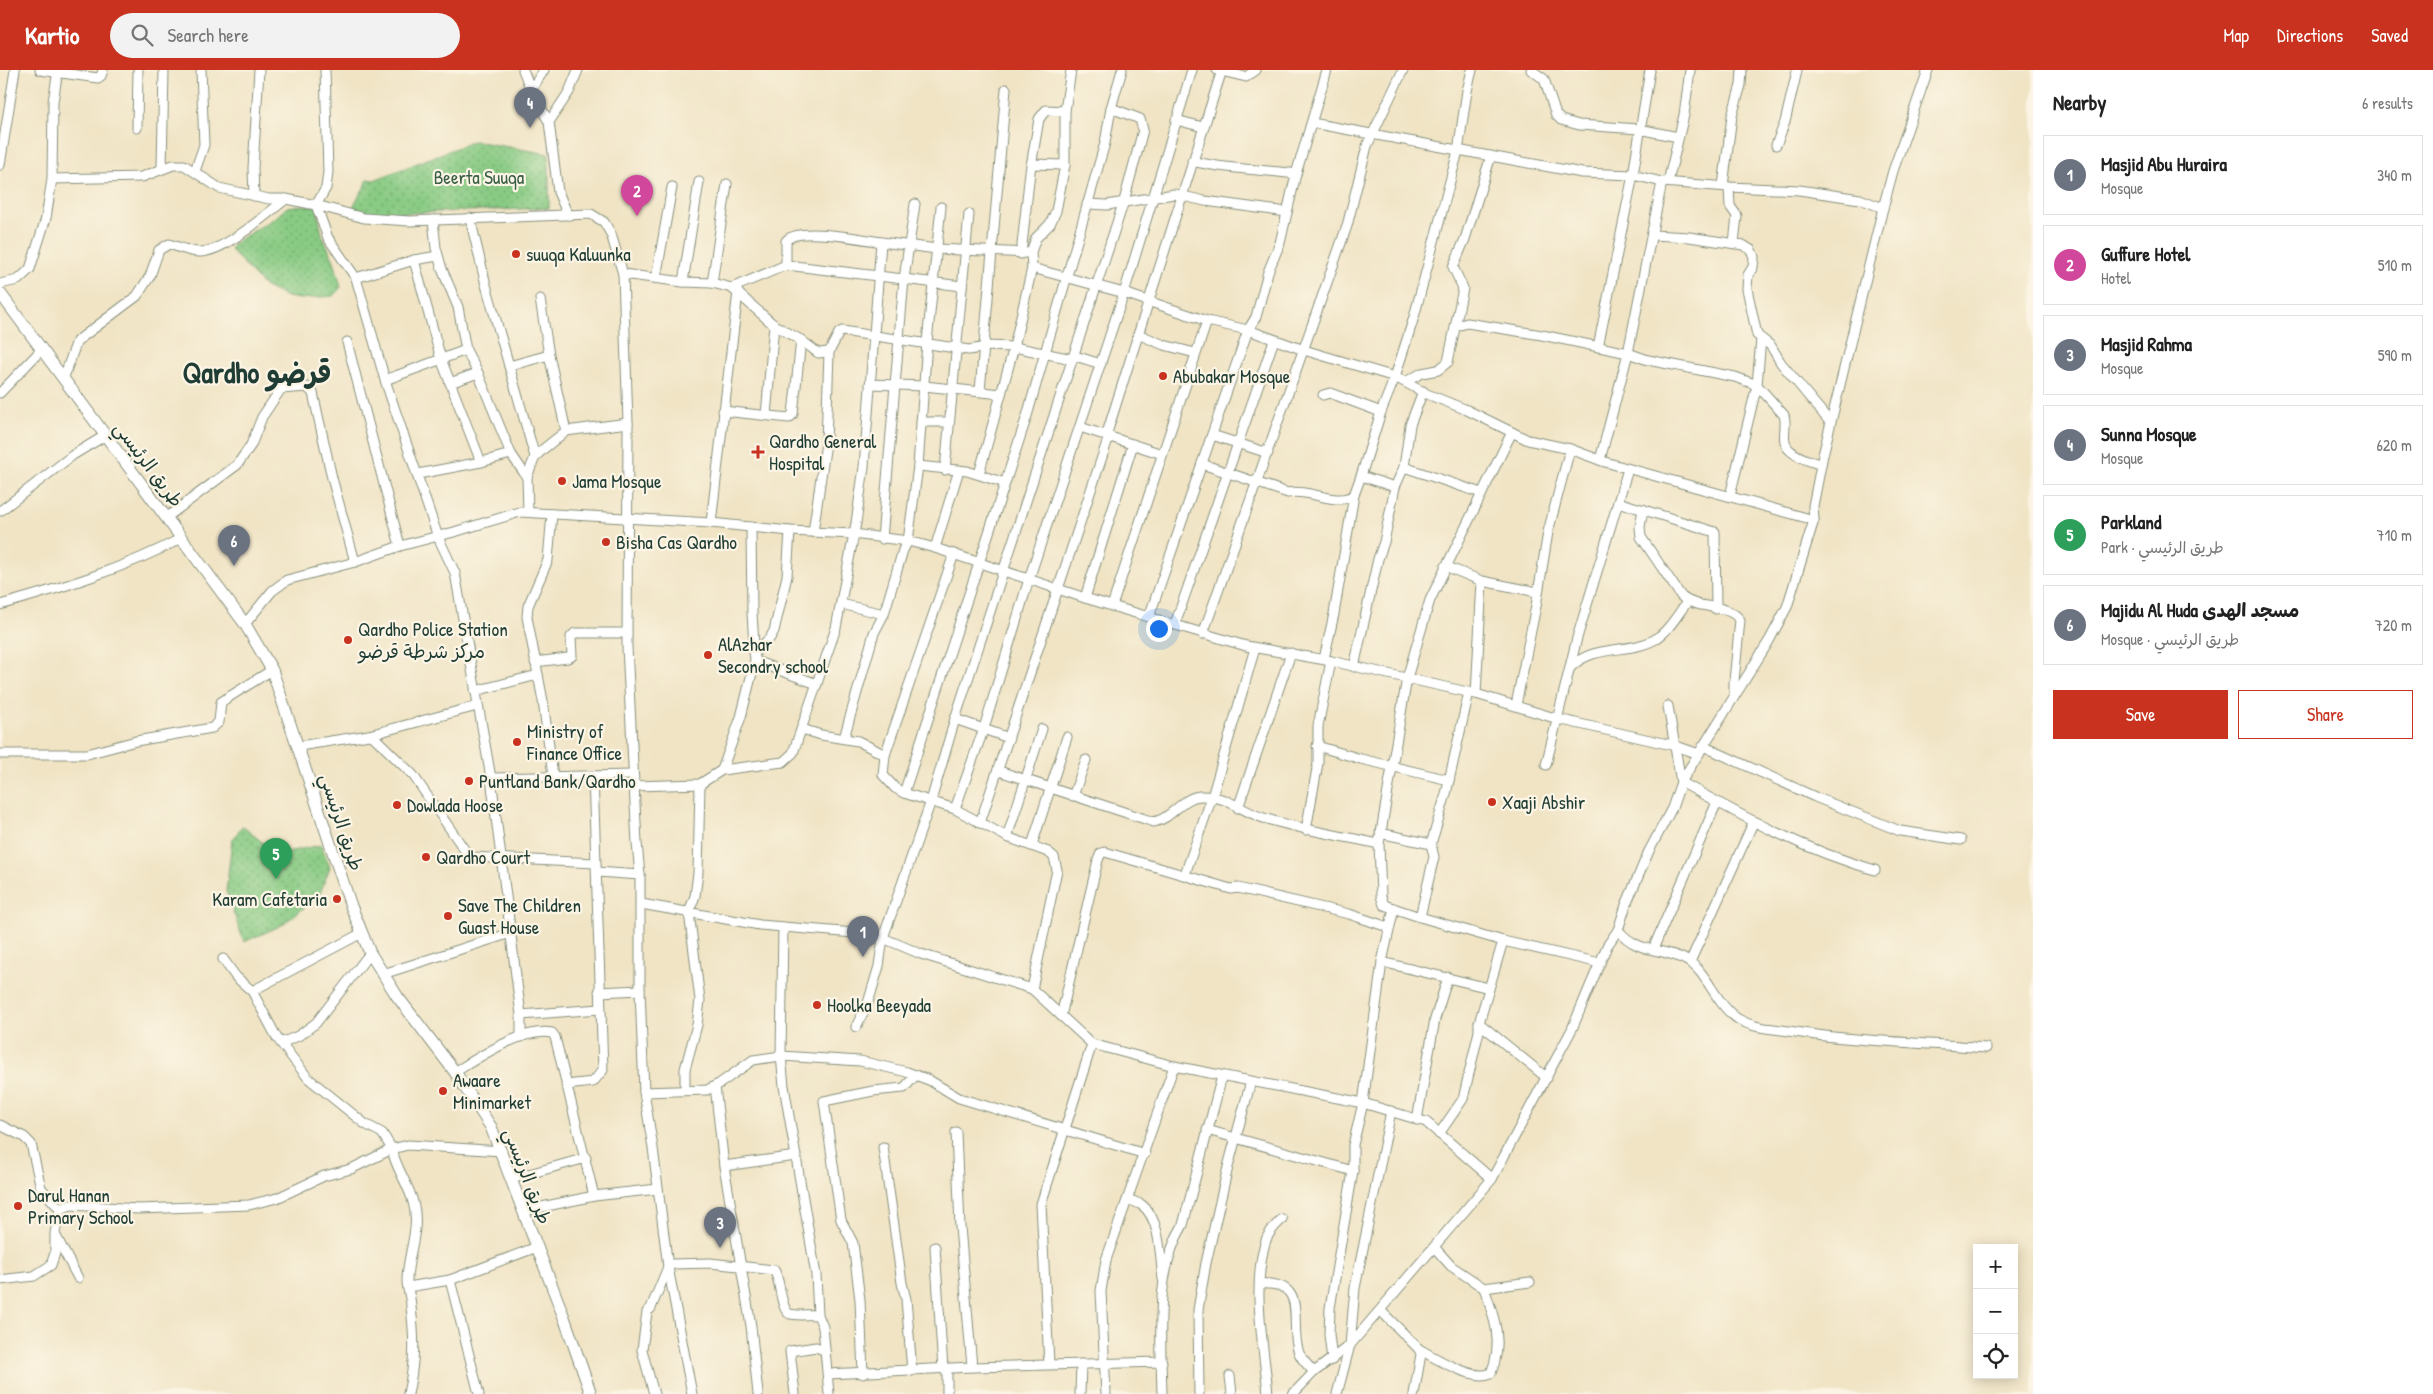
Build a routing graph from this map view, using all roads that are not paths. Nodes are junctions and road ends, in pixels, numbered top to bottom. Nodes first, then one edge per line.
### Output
1 (15, 70) edge
2 (40, 70) edge
3 (103, 70) edge
4 (138, 70) edge
5 (164, 70) edge
6 (201, 70) edge
7 (259, 70) edge
8 (325, 70) edge
9 (523, 70) edge
10 (544, 70) edge
11 (578, 70) edge
12 (1071, 70) edge
13 (1122, 70) edge
14 (1192, 70) edge
15 (1220, 70) edge
16 (1256, 70) edge
17 (1327, 70) edge
18 (1404, 70) edge
19 (1472, 70) edge
20 (1531, 70) edge
21 (1650, 70) edge
22 (1690, 70) edge
23 (1742, 70) edge
24 (1796, 70) edge
25 (1928, 70) edge
26 (57, 71) edge
27 (1006, 89) dead end
28 (531, 90) junction
29 (1111, 108) junction
30 (1065, 111) junction
31 (1176, 120) junction
32 (549, 122) junction
33 (1312, 123) junction
34 (1203, 127) junction
35 (137, 128) dead end
36 (1639, 129) junction
37 (1374, 135) junction
38 (1678, 137) junction
39 (1776, 145) dead end
40 (1458, 151) junction
41 (1491, 156) junction
42 (1192, 161) junction
43 (1031, 164) junction
44 (0, 165) edge
45 (1065, 165) junction
46 (162, 168) junction
47 (195, 171) junction
48 (1296, 174) junction
49 (1633, 175) junction
50 (52, 179) junction
51 (699, 182) dead end
52 (1665, 182) junction
53 (727, 184) dead end
54 (1726, 186) junction
55 (672, 187) dead end
56 (1182, 195) junction
57 (254, 196) junction
58 (286, 199) junction
59 (1152, 199) junction
60 (1124, 201) junction
61 (915, 204) dead end
62 (1087, 204) junction
63 (316, 205) junction
64 (941, 207) dead end
65 (1884, 208) junction
66 (1287, 212) junction
67 (968, 214) dead end
68 (568, 215) junction
69 (470, 218) junction
70 (433, 220) junction
71 (1652, 235) junction
72 (881, 242) junction
73 (1734, 244) junction
74 (908, 246) junction
75 (937, 249) junction
76 (965, 250) junction
77 (992, 252) junction
78 (1031, 252) junction
79 (1021, 254) junction
80 (438, 256) junction
81 (414, 260) junction
82 (786, 265) junction
83 (1032, 268) junction
84 (623, 274) junction
85 (878, 277) junction
86 (1065, 277) junction
87 (356, 278) junction
88 (656, 278) junction
89 (904, 279) junction
90 (683, 282) junction
91 (712, 283) junction
92 (933, 283) junction
93 (0, 284) edge
94 (962, 286) junction
95 (1095, 286) junction
96 (735, 290) junction
97 (0, 293) edge
98 (1124, 293) junction
99 (540, 299) dead end
100 (1149, 303) junction
101 (1207, 321) junction
102 (774, 325) junction
103 (1457, 326) junction
104 (1248, 330) junction
105 (1138, 334) junction
106 (874, 336) junction
107 (1761, 339) junction
108 (801, 340) junction
109 (900, 340) junction
110 (1274, 340) junction
111 (347, 342) dead end
112 (927, 342) junction
113 (985, 346) junction
114 (1014, 347) junction
115 (1598, 347) junction
116 (956, 348) junction
117 (42, 349) junction
118 (466, 350) junction
119 (1304, 350) junction
120 (829, 352) junction
121 (1045, 353) junction
122 (1195, 353) junction
123 (1628, 353) junction
124 (549, 355) junction
125 (1074, 357) junction
126 (441, 359) junction
127 (1101, 364) junction
128 (509, 366) junction
129 (478, 373) junction
130 (64, 377) junction
131 (1395, 377) junction
132 (385, 380) junction
133 (1405, 382) junction
134 (450, 383) junction
135 (870, 384) junction
136 (896, 385) junction
137 (1757, 385) junction
138 (924, 386) junction
139 (952, 388) junction
140 (980, 391) junction
141 (1423, 391) junction
142 (0, 393) edge
143 (1001, 394) junction
144 (1323, 394) dead end
145 (723, 411) junction
146 (1381, 412) junction
147 (766, 415) junction
148 (921, 422) junction
149 (949, 422) junction
150 (1830, 422) junction
151 (628, 423) junction
152 (1080, 427) junction
153 (566, 431) junction
154 (1512, 432) junction
155 (1212, 434) junction
156 (106, 435) junction
157 (1107, 436) junction
158 (1239, 442) junction
159 (1133, 444) junction
160 (1570, 449) junction
161 (1268, 453) junction
162 (512, 454) junction
163 (1162, 454) junction
164 (535, 457) junction
165 (1600, 460) junction
166 (481, 462) junction
167 (1202, 464) junction
168 (1821, 465) junction
169 (918, 466) junction
170 (1404, 467) junction
171 (1628, 468) junction
172 (945, 470) junction
173 (959, 470) junction
174 (1228, 472) junction
175 (418, 474) junction
176 (978, 474) junction
177 (1360, 476) junction
178 (527, 477) junction
179 (1256, 482) junction
180 (1006, 483) junction
181 (1395, 487) junction
182 (1481, 493) junction
183 (1354, 495) junction
184 (1730, 496) junction
185 (1618, 502) junction
186 (1643, 509) junction
187 (0, 511) edge
188 (528, 512) junction
189 (552, 514) junction
190 (167, 517) junction
191 (627, 520) junction
192 (1814, 520) junction
193 (711, 523) junction
194 (751, 527) junction
195 (790, 531) junction
196 (813, 532) junction
197 (852, 534) junction
198 (438, 537) junction
199 (182, 538) junction
200 (882, 539) junction
201 (908, 541) junction
202 (400, 546) junction
203 (935, 548) junction
204 (954, 554) junction
205 (355, 562) junction
206 (978, 563) junction
207 (1445, 566) junction
208 (1004, 571) junction
209 (1029, 580) junction
210 (1482, 581) junction
211 (1057, 589) junction
212 (1536, 592) junction
213 (1085, 598) junction
214 (1687, 602) junction
215 (841, 604) junction
216 (0, 605) edge
217 (1112, 606) junction
218 (1716, 608) junction
219 (884, 614) junction
220 (1149, 617) junction
221 (245, 624) junction
222 (1175, 624) junction
223 (627, 633) junction
224 (1203, 634) junction
225 (1255, 648) junction
226 (1291, 653) junction
227 (754, 657) junction
228 (1327, 660) junction
229 (536, 662) junction
230 (1354, 667) junction
231 (1570, 668) junction
232 (272, 670) junction
233 (538, 675) junction
234 (1407, 678) junction
235 (817, 684) junction
236 (475, 691) junction
237 (1472, 693) junction
238 (1734, 698) junction
239 (477, 706) junction
240 (1516, 706) junction
241 (1668, 706) dead end
242 (955, 719) junction
243 (1558, 719) junction
244 (984, 728) junction
245 (802, 729) junction
246 (1042, 730) dead end
247 (369, 735) junction
248 (844, 738) junction
249 (1009, 738) junction
250 (1067, 738) dead end
251 (299, 746) junction
252 (1317, 746) junction
253 (1676, 746) junction
254 (1701, 750) junction
255 (0, 754) edge
256 (885, 755) junction
257 (1086, 760) dead end
258 (1391, 766) junction
259 (1546, 766) dead end
260 (722, 770) junction
261 (998, 770) junction
262 (633, 775) junction
263 (554, 776) junction
264 (593, 776) junction
265 (491, 778) junction
266 (1026, 780) junction
267 (1449, 780) junction
268 (1681, 782) junction
269 (700, 784) junction
270 (635, 786) junction
271 (1049, 788) junction
272 (904, 793) junction
273 (1072, 796) junction
274 (1212, 797) junction
275 (931, 801) junction
276 (1717, 802) junction
277 (1238, 808) junction
278 (955, 809) junction
279 (1754, 821) junction
280 (980, 823) junction
281 (1306, 830) junction
282 (1380, 833) junction
283 (1007, 837) junction
284 (1961, 840) dead end
285 (1379, 844) junction
286 (1431, 844) junction
287 (1032, 846) junction
288 (503, 860) junction
289 (596, 867) junction
290 (1874, 870) dead end
291 (1185, 874) junction
292 (640, 875) junction
293 (641, 904) junction
294 (1394, 908) junction
295 (689, 912) junction
296 (1420, 918) junction
297 (783, 927) junction
298 (1388, 927) junction
299 (1618, 930) junction
300 (362, 933) junction
301 (511, 933) junction
302 (883, 938) junction
303 (1503, 941) junction
304 (1653, 949) junction
305 (370, 953) junction
306 (223, 959) dead end
307 (1382, 962) junction
308 (1690, 962) junction
309 (1600, 963) junction
310 (383, 974) junction
311 (1448, 977) junction
312 (1489, 988) junction
313 (1032, 989) junction
314 (640, 990) junction
315 (252, 991) junction
316 (599, 992) junction
317 (600, 1009) junction
318 (521, 1015) junction
319 (1061, 1016) junction
320 (1479, 1023) junction
321 (856, 1027) dead end
322 (521, 1037) junction
323 (281, 1043) junction
324 (1092, 1044) junction
325 (1986, 1048) dead end
326 (781, 1056) junction
327 (1174, 1066) junction
328 (455, 1072) junction
329 (916, 1075) junction
330 (1222, 1076) junction
331 (1547, 1078) junction
332 (1251, 1081) junction
333 (566, 1085) junction
334 (715, 1086) junction
335 (685, 1090) junction
336 (644, 1092) junction
337 (1363, 1102) junction
338 (1391, 1111) junction
339 (1417, 1120) junction
340 (0, 1125) edge
341 (1064, 1129) junction
342 (1208, 1130) junction
343 (956, 1132) dead end
344 (1440, 1134) junction
345 (1237, 1138) junction
346 (883, 1147) dead end
347 (392, 1149) junction
348 (502, 1151) junction
349 (1144, 1154) junction
350 (796, 1156) junction
351 (586, 1158) junction
352 (724, 1166) junction
353 (1353, 1170) junction
354 (512, 1179) junction
355 (1492, 1179) junction
356 (658, 1189) junction
357 (594, 1196) junction
358 (1128, 1199) junction
359 (60, 1209) junction
360 (523, 1211) junction
361 (1282, 1219) dead end
362 (54, 1233) junction
363 (537, 1247) junction
364 (935, 1247) dead end
365 (1435, 1248) junction
366 (740, 1265) junction
367 (668, 1267) junction
368 (78, 1278) dead end
369 (0, 1280) edge
370 (450, 1280) junction
371 (1530, 1282) dead end
372 (1260, 1284) junction
373 (1164, 1285) junction
374 (408, 1287) junction
375 (1484, 1288) junction
376 (1381, 1311) junction
377 (818, 1315) junction
378 (1350, 1345) junction
379 (1419, 1349) junction
380 (824, 1350) junction
381 (1332, 1360) junction
382 (1162, 1362) junction
383 (1049, 1364) junction
384 (1081, 1364) junction
385 (1105, 1364) junction
386 (972, 1367) junction
387 (945, 1369) junction
388 (912, 1371) junction
389 (1314, 1372) junction
390 (828, 1374) junction
391 (863, 1374) junction
392 (1230, 1376) dead end
393 (1302, 1391) edge
394 (408, 1394) edge
395 (479, 1394) edge
396 (591, 1394) edge
397 (654, 1394) edge
398 (692, 1394) edge
399 (758, 1394) edge
400 (795, 1394) edge
401 (829, 1394) edge
402 (947, 1394) edge
403 (1080, 1394) edge
404 (1106, 1394) edge
405 (1162, 1394) edge
406 (1199, 1394) edge
407 (1232, 1394) edge
408 (1268, 1394) edge
409 (1292, 1394) edge
410 (1337, 1394) edge
411 (1414, 1394) edge

1 - 44 street
2 - 26 street
3 - 26 street
4 - 35 street
5 - 46 street
6 - 47 street
7 - 57 street
8 - 63 street
9 - 28 street
10 - 28 street
11 - 32 street
12 - 30 street
13 - 29 street
14 - 31 street
15 - 16 street
15 - 34 street
17 - 33 street
18 - 37 street
19 - 40 street
20 - 36 street
21 - 36 street
22 - 38 street
23 - 54 street
24 - 39 street
25 - 65 street
26 - 50 street
27 - 77 street
28 - 32 street
29 - 60 street
29 - 62 street
30 - 43 street
30 - 45 street
31 - 34 street
31 - 59 street
32 - 68 street
33 - 37 street
33 - 48 street
34 - 42 street
36 - 38 street
36 - 49 street
37 - 40 street
37 - 119 street
38 - 52 street
40 - 41 street
40 - 131 street
41 - 49 street
41 - 103 street
42 - 48 street
42 - 56 street
43 - 45 street
43 - 79 street
45 - 78 street
46 - 47 street
46 - 50 street
47 - 57 street
48 - 66 street
49 - 52 street
49 - 115 street
50 - 93 street
51 - 90 street
52 - 54 street
52 - 71 street
53 - 91 street
54 - 65 street
54 - 73 street
55 - 88 street
56 - 59 street
56 - 66 street
56 - 100 street
57 - 58 street
58 - 63 street
58 - 130 street
59 - 60 street
59 - 98 street
60 - 62 street
60 - 95 street
61 - 74 street
62 - 86 street
63 - 70 street
63 - 87 street
64 - 75 street
65 - 150 street
66 - 104 street
67 - 76 street
68 - 69 street
68 - 84 street
69 - 70 street
69 - 128 street
70 - 80 street
71 - 73 street
71 - 123 street
72 - 74 street
72 - 82 street
72 - 85 street
73 - 107 street
74 - 75 street
74 - 89 street
75 - 76 street
75 - 92 street
76 - 77 street
76 - 94 street
77 - 79 street
77 - 113 street
78 - 79 street
78 - 83 street
80 - 81 street
80 - 118 street
81 - 87 street
81 - 126 street
82 - 85 street
82 - 96 street
83 - 86 street
83 - 114 street
84 - 88 street
84 - 151 street
85 - 89 street
85 - 106 street
86 - 95 street
86 - 121 street
87 - 132 street
88 - 90 street
89 - 92 street
89 - 109 street
90 - 91 street
91 - 96 street
92 - 94 street
92 - 112 street
94 - 116 street
95 - 98 street
95 - 125 street
96 - 102 street
96 - 145 street
97 - 117 main road, طريق الرئيسي
98 - 100 street
98 - 127 street
99 - 124 street
100 - 101 street
100 - 105 street
101 - 104 street
101 - 122 street
102 - 108 street
102 - 147 street
103 - 115 street
103 - 133 street
104 - 110 street
104 - 155 street
105 - 122 street
105 - 157 street
106 - 109 street
106 - 120 street
106 - 135 street
107 - 137 street
107 - 150 street
108 - 120 street
108 - 147 street
109 - 112 street
109 - 136 street
110 - 119 street
110 - 158 street
111 - 202 street
112 - 116 street
112 - 138 street
113 - 114 street
113 - 116 street
113 - 140 street
114 - 121 street
114 - 143 street
115 - 123 street
116 - 139 street
117 - 130 main road, طريق الرئيسي
117 - 142 street
118 - 126 street
118 - 129 street
119 - 131 street
119 - 161 street
120 - 196 street
121 - 125 street
121 - 180 street
122 - 163 street
123 - 137 street
123 - 165 street
124 - 128 street
124 - 153 street
125 - 127 street
125 - 208 street
126 - 132 street
126 - 134 street
127 - 152 street
128 - 164 street
129 - 134 street
129 - 162 street
130 - 156 main road, طريق الرئيسي
131 - 133 street
131 - 146 street
132 - 175 street
133 - 141 street
134 - 166 street
135 - 136 street
135 - 197 street
136 - 138 street
136 - 200 street
137 - 168 street
137 - 184 street
138 - 139 street
138 - 148 street
139 - 140 street
139 - 149 street
140 - 143 street
141 - 154 street
141 - 170 street
143 - 176 street
144 - 146 street
145 - 147 street
145 - 193 street
146 - 177 street
148 - 149 street
148 - 169 street
149 - 172 street
150 - 168 street
151 - 153 street
151 - 191 street
152 - 157 street
152 - 209 street
153 - 164 street
154 - 160 street
154 - 182 street
155 - 158 street
155 - 167 street
156 - 187 street
156 - 190 main road, طريق الرئيسي
157 - 159 street
157 - 211 street
158 - 161 street
158 - 174 street
159 - 163 street
159 - 213 street
160 - 165 street
160 - 212 street
161 - 179 street
162 - 166 street
162 - 178 street
163 - 217 street
164 - 178 street
165 - 171 street
166 - 175 street
167 - 174 street
167 - 220 street
168 - 192 street
169 - 172 street
169 - 201 street
170 - 181 street
170 - 182 street
171 - 184 street
171 - 185 street
172 - 173 street
173 - 176 street
173 - 203 street
174 - 179 street
174 - 222 street
175 - 198 street
176 - 180 street
177 - 181 street
177 - 183 street
178 - 188 street
179 - 183 street
179 - 224 street
180 - 206 street
181 - 230 street
182 - 207 street
183 - 228 street
184 - 192 street
185 - 186 street
185 - 231 street
186 - 214 street
186 - 218 street
188 - 189 street
188 - 198 street
189 - 191 street
189 - 229 street
190 - 199 main road, طريق الرئيسي
190 - 205 street
191 - 193 street
191 - 223 street
192 - 238 street
193 - 194 street
194 - 195 street
194 - 227 street
195 - 196 street
195 - 227 street
196 - 197 street
197 - 200 street
197 - 215 street
198 - 202 street
198 - 236 street
199 - 216 street
199 - 221 main road, طريق الرئيسي
200 - 201 street
201 - 203 street
201 - 219 street
202 - 205 street
203 - 204 street
204 - 206 street
204 - 256 street
205 - 221 street
206 - 208 street
206 - 272 street
207 - 210 street
207 - 234 street
208 - 209 street
208 - 242 street
209 - 211 street
209 - 244 street
210 - 212 street
210 - 237 street
211 - 213 street
211 - 249 street
212 - 240 street
213 - 217 street
214 - 218 street
214 - 231 street
215 - 219 street
215 - 235 street
217 - 220 street
218 - 238 street
219 - 248 street
220 - 222 street
221 - 232 main road, طريق الرئيسي
222 - 224 street
223 - 229 street
223 - 262 street
224 - 225 street
225 - 226 street
225 - 274 street
226 - 228 street
226 - 277 street
227 - 235 street
227 - 260 street
228 - 230 street
228 - 252 street
229 - 233 street
230 - 234 street
231 - 243 street
232 - 251 main road, طريق الرئيسي
232 - 255 street
233 - 236 street
233 - 263 street
234 - 237 street
234 - 258 street
235 - 245 street
236 - 239 street
237 - 240 street
237 - 267 street
238 - 254 street
239 - 247 street
239 - 265 street
240 - 243 street
241 - 253 street
242 - 244 street
242 - 275 street
243 - 253 street
243 - 259 street
244 - 249 street
244 - 278 street
245 - 248 street
245 - 260 street
246 - 266 street
247 - 251 street
247 - 288 street
248 - 256 street
249 - 261 street
250 - 271 street
251 - 300 main road, طريق الرئيسي
252 - 258 street
252 - 281 street
253 - 254 street
253 - 268 street
254 - 268 street
254 - 284 street
256 - 272 street
257 - 273 street
258 - 267 street
258 - 282 street
260 - 269 street
261 - 266 street
261 - 280 street
262 - 264 street
262 - 270 street
263 - 264 street
263 - 265 street
264 - 289 street
265 - 288 street
266 - 271 street
266 - 283 street
267 - 286 street
268 - 276 street
268 - 299 street
269 - 270 street
269 - 295 street
270 - 292 street
271 - 273 street
271 - 287 street
272 - 275 street
273 - 274 street
274 - 277 street
274 - 291 street
275 - 278 street
275 - 302 street
276 - 279 street
276 - 304 street
277 - 281 street
278 - 280 street
279 - 290 street
279 - 308 street
280 - 283 street
281 - 285 street
282 - 285 street
282 - 286 street
283 - 287 street
285 - 294 street
286 - 296 street
287 - 313 street
288 - 289 street
288 - 301 street
289 - 292 street
289 - 316 street
291 - 298 street
291 - 319 street
292 - 293 street
293 - 295 street
293 - 314 street
294 - 296 street
294 - 298 street
295 - 297 street
295 - 335 street
296 - 303 street
297 - 302 street
297 - 326 street
298 - 307 street
299 - 304 street
299 - 309 street
300 - 305 main road, طريق الرئيسي
300 - 315 street
301 - 310 street
301 - 318 street
302 - 313 street
302 - 321 street
303 - 309 street
303 - 312 street
304 - 308 street
305 - 310 main road, طريق الرئيسي
305 - 323 street
306 - 315 street
307 - 311 street
307 - 337 street
308 - 325 street
309 - 331 street
310 - 328 main road, طريق الرئيسي
311 - 312 street
311 - 339 street
312 - 320 street
313 - 319 street
314 - 316 street
314 - 336 street
315 - 323 street
316 - 317 street
317 - 318 street
317 - 333 street
318 - 322 street
319 - 324 street
320 - 331 street
320 - 344 street
322 - 328 street
322 - 333 street
323 - 347 street
324 - 327 street
324 - 341 street
326 - 329 street
326 - 334 street
326 - 350 street
327 - 330 street
327 - 349 street
328 - 348 main road, طريق الرئيسي
329 - 341 street
329 - 391 street
330 - 332 street
330 - 342 street
331 - 355 street
332 - 337 street
332 - 345 street
333 - 351 street
334 - 335 street
334 - 352 street
335 - 336 street
336 - 356 street
337 - 338 street
337 - 353 street
338 - 339 street
338 - 378 street
339 - 344 street
340 - 359 street
341 - 349 street
341 - 383 street
342 - 345 street
342 - 373 street
343 - 386 street
344 - 355 street
345 - 353 street
345 - 406 street
346 - 388 street
347 - 348 street
347 - 359 street
347 - 374 street
348 - 354 main road, طريق الرئيسي
349 - 358 street
350 - 352 street
350 - 377 street
351 - 354 street
351 - 357 street
352 - 366 street
353 - 381 street
354 - 360 main road, طريق الرئيسي
355 - 365 street
356 - 357 street
356 - 367 street
357 - 360 street
358 - 373 street
358 - 385 street
359 - 362 street
360 - 363 main road, طريق الرئيسي
361 - 372 street
362 - 368 street
362 - 369 street
363 - 370 street
363 - 396 main road, طريق الرئيسي
364 - 387 street
365 - 375 street
365 - 376 street
366 - 367 street
366 - 377 street
366 - 399 street
367 - 397 street
367 - 398 street
370 - 374 street
370 - 395 street
371 - 375 street
372 - 389 street
372 - 408 street
373 - 382 street
374 - 394 street
375 - 379 street
376 - 378 street
376 - 379 street
377 - 380 street
378 - 381 street
378 - 410 street
379 - 411 street
380 - 390 street
380 - 400 street
381 - 389 street
382 - 385 street
382 - 405 street
383 - 384 street
383 - 386 street
384 - 385 street
384 - 403 street
385 - 404 street
386 - 387 street
387 - 388 street
387 - 402 street
388 - 391 street
389 - 393 street
390 - 391 street
390 - 401 street
392 - 407 street
393 - 409 street

